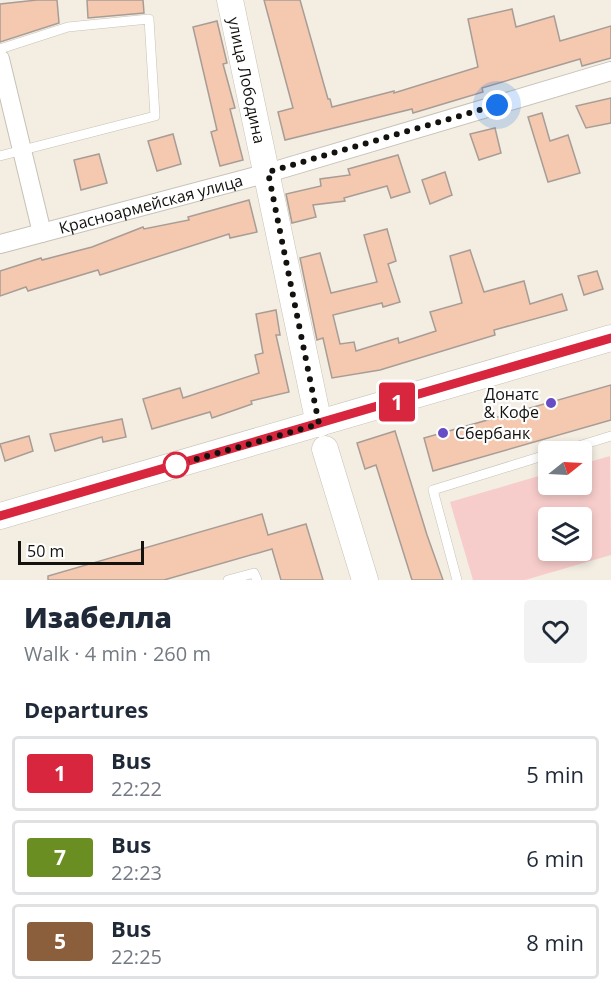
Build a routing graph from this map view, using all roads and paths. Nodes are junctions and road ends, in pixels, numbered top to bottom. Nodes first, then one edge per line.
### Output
1 (230, 0) edge
2 (0, 49) edge
3 (0, 59) edge
4 (611, 71) edge
5 (22, 150) junction
6 (0, 156) edge
7 (268, 172) junction
8 (42, 233) junction
9 (0, 244) edge
10 (611, 338) edge
11 (322, 436) junction
12 (611, 436) edge
13 (592, 442) edge
14 (538, 457) edge
15 (0, 516) edge
16 (228, 580) edge
17 (256, 580) edge
18 (365, 580) edge
19 (457, 580) edge

1 - 7 main road, улица Лободина
2 - 5 lane
3 - 5 street
4 - 7 street, Красноармейская улица
5 - 6 lane
5 - 8 street
7 - 8 street, Красноармейская улица
7 - 11 main road, улица Лободина
8 - 9 street, Красноармейская улица
10 - 11 main road
11 - 15 main road
11 - 18 main road, улица Лободина
12 - 13 lane
14 - 19 lane
16 - 17 lane

